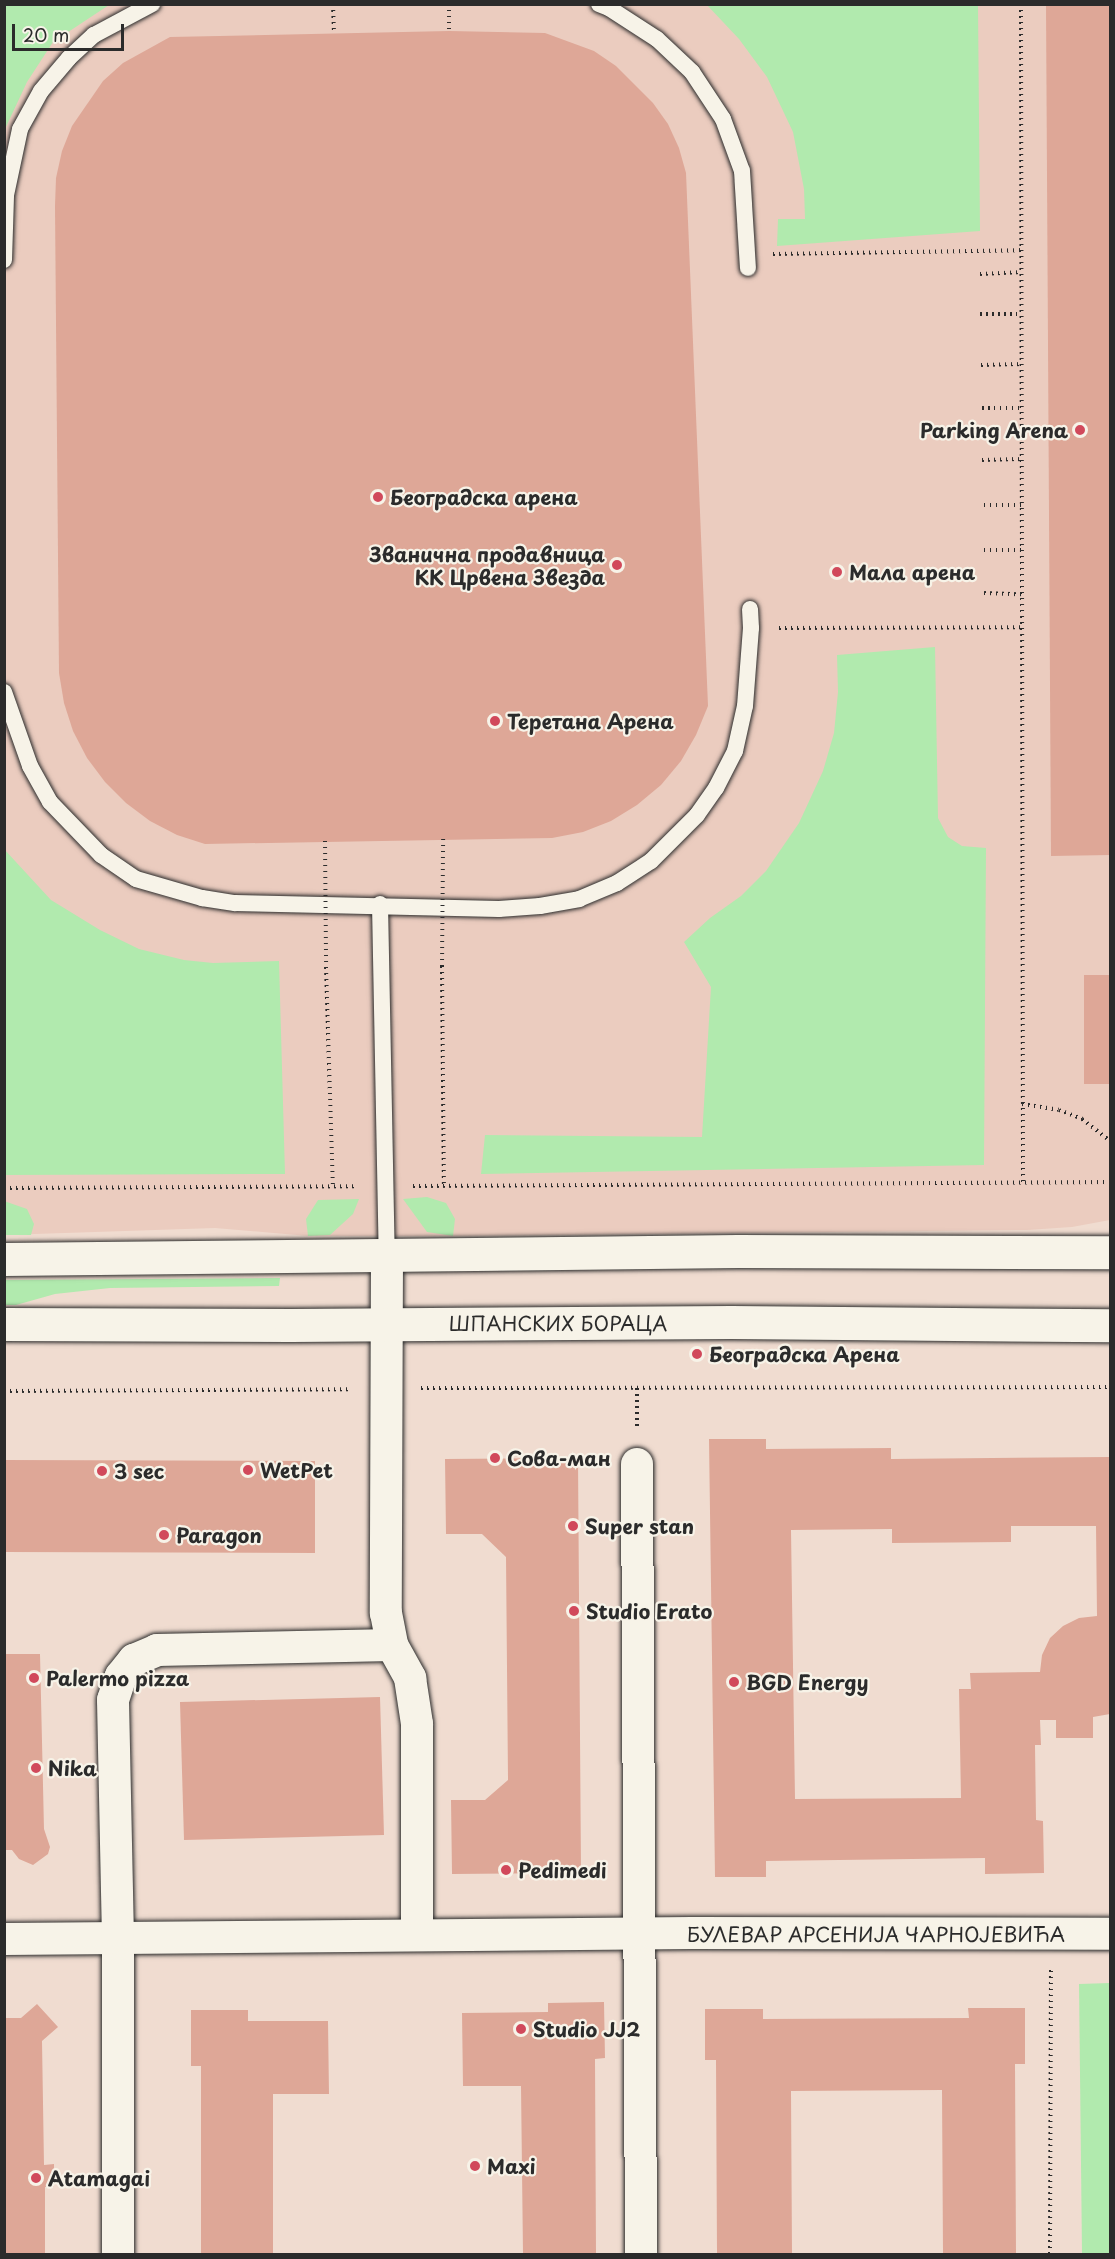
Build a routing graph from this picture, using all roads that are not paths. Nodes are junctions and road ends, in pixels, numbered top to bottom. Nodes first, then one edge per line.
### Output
1 (152, 4) edge
2 (599, 4) edge
3 (4, 260) edge
4 (747, 261) road end
5 (750, 609) dead end
6 (4, 692) edge
7 (380, 904) junction
8 (1110, 1252) edge
9 (387, 1255) junction
10 (4, 1259) edge
11 (4, 1324) edge
12 (388, 1324) junction
13 (1110, 1325) edge
14 (637, 1464) road end
15 (392, 1645) junction
16 (641, 1934) junction
17 (1110, 1934) edge
18 (417, 1935) junction
19 (4, 1939) edge
20 (118, 1939) junction
21 (118, 2254) edge
22 (641, 2254) edge

1 - 3 lane
2 - 4 lane
5 - 7 lane
6 - 7 lane
7 - 9 lane
8 - 9 street
9 - 10 street
9 - 12 street
11 - 12 street, ШПАНСКИХ БОРАЦА
12 - 13 street, ШПАНСКИХ БОРАЦА
12 - 15 street
14 - 16 street
15 - 18 street
15 - 20 street
16 - 17 street, БУЛЕВАР АРСЕНИЈА ЧАРНОЈЕВИЋА
16 - 18 street, БУЛЕВАР АРСЕНИЈА ЧАРНОЈЕВИЋА
16 - 22 street
18 - 20 street, БУЛЕВАР АРСЕНИЈА ЧАРНОЈЕВИЋА
19 - 20 street, БУЛЕВАР АРСЕНИЈА ЧАРНОЈЕВИЋА
20 - 21 street

